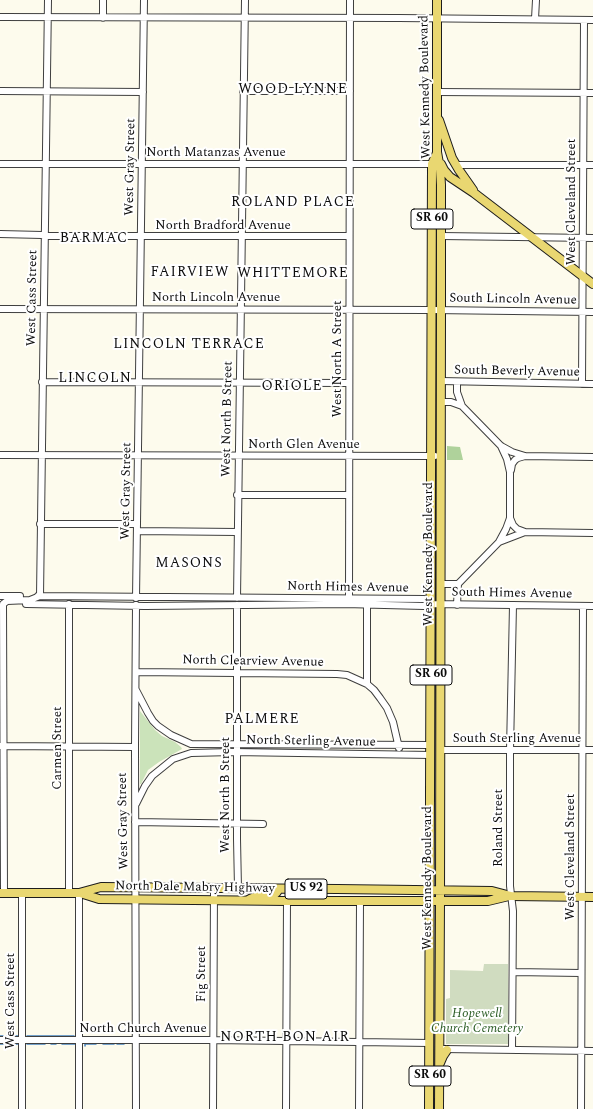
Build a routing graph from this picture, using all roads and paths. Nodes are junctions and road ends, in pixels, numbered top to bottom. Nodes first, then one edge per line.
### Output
1 (48, 0) edge
2 (103, 0) edge
3 (144, 0) edge
4 (244, 0) edge
5 (350, 0) edge
6 (437, 0) edge
7 (536, 0) edge
8 (0, 17) edge
9 (48, 17) junction
10 (103, 18) junction
11 (144, 18) junction
12 (245, 18) junction
13 (350, 18) junction
14 (437, 18) junction
15 (535, 19) junction
16 (584, 20) junction
17 (593, 20) edge
18 (0, 91) edge
19 (243, 91) junction
20 (350, 91) junction
21 (46, 92) junction
22 (143, 92) junction
23 (437, 92) junction
24 (583, 92) junction
25 (593, 93) edge
26 (437, 113) junction
27 (437, 152) junction
28 (0, 164) edge
29 (45, 164) junction
30 (142, 164) junction
31 (242, 164) junction
32 (350, 164) junction
33 (432, 164) junction
34 (456, 165) junction
35 (583, 165) junction
36 (593, 165) edge
37 (474, 193) junction
38 (0, 234) edge
39 (45, 236) junction
40 (141, 236) junction
41 (349, 236) junction
42 (441, 236) junction
43 (241, 237) junction
44 (533, 237) junction
45 (583, 238) junction
46 (593, 238) edge
47 (583, 276) junction
48 (593, 284) edge
49 (0, 309) edge
50 (43, 309) junction
51 (140, 309) junction
52 (240, 309) junction
53 (349, 309) junction
54 (432, 310) junction
55 (441, 310) junction
56 (582, 312) junction
57 (593, 312) edge
58 (42, 382) junction
59 (139, 382) junction
60 (441, 382) junction
61 (457, 382) junction
62 (239, 383) junction
63 (349, 383) junction
64 (582, 384) junction
65 (593, 384) edge
66 (441, 402) junction
67 (462, 406) junction
68 (500, 446) junction
69 (0, 455) edge
70 (41, 455) junction
71 (138, 455) junction
72 (238, 455) junction
73 (349, 456) junction
74 (431, 456) junction
75 (441, 456) junction
76 (525, 456) junction
77 (593, 457) edge
78 (510, 472) junction
79 (238, 495) junction
80 (348, 495) junction
81 (510, 518) junction
82 (40, 524) junction
83 (137, 527) junction
84 (237, 532) junction
85 (525, 532) junction
86 (593, 533) edge
87 (500, 542) junction
88 (440, 584) junction
89 (458, 584) junction
90 (0, 596) edge
91 (40, 596) junction
92 (136, 598) junction
93 (179, 598) junction
94 (237, 598) junction
95 (349, 598) junction
96 (2, 604) edge
97 (69, 604) junction
98 (86, 604) junction
99 (431, 604) junction
100 (440, 604) junction
101 (136, 605) junction
102 (237, 605) junction
103 (367, 605) junction
104 (457, 605) junction
105 (513, 605) junction
106 (583, 606) junction
107 (593, 606) edge
108 (136, 672) junction
109 (237, 673) junction
110 (367, 684) junction
111 (136, 688) junction
112 (431, 702) junction
113 (191, 744) junction
114 (237, 744) junction
115 (288, 744) junction
116 (306, 745) junction
117 (398, 745) junction
118 (2, 746) edge
119 (431, 746) junction
120 (69, 747) junction
121 (135, 747) junction
122 (440, 750) junction
123 (510, 750) junction
124 (582, 750) junction
125 (593, 750) edge
126 (237, 752) junction
127 (191, 753) junction
128 (288, 753) junction
129 (306, 753) junction
130 (401, 754) junction
131 (431, 755) junction
132 (440, 797) junction
133 (135, 808) junction
134 (135, 822) junction
135 (237, 824) junction
136 (263, 824) dead end
137 (136, 888) junction
138 (214, 888) junction
139 (238, 888) junction
140 (278, 889) junction
141 (431, 891) junction
142 (440, 891) junction
143 (2, 893) edge
144 (22, 893) junction
145 (69, 893) junction
146 (79, 893) junction
147 (511, 896) junction
148 (582, 896) junction
149 (593, 896) edge
150 (136, 900) junction
151 (214, 900) junction
152 (243, 901) junction
153 (287, 901) junction
154 (431, 901) junction
155 (440, 901) junction
156 (360, 902) junction
157 (513, 972) junction
158 (581, 973) junction
159 (22, 1039) junction
160 (136, 1039) junction
161 (0, 1040) edge
162 (79, 1040) junction
163 (213, 1040) junction
164 (286, 1041) junction
165 (359, 1041) junction
166 (430, 1043) junction
167 (443, 1049) junction
168 (512, 1050) junction
169 (581, 1050) junction
170 (593, 1051) edge
171 (439, 1105) edge
172 (22, 1109) edge
173 (79, 1109) edge
174 (136, 1109) edge
175 (213, 1109) edge
176 (286, 1109) edge
177 (359, 1109) edge
178 (429, 1109) edge
179 (581, 1109) edge

1 - 9 street, West Cass Street
2 - 10 street
3 - 11 street, West Gray Street
4 - 12 street, West North B Street
5 - 13 street, West North A Street
6 - 14 main road, West Kennedy Boulevard / SR 60
7 - 15 street
8 - 9 street
9 - 10 street
9 - 21 street, West Cass Street
10 - 11 street
11 - 12 street
11 - 22 street, West Gray Street
12 - 13 street
12 - 19 street, West North B Street
13 - 14 street
13 - 20 street, West North A Street
14 - 15 street
14 - 23 main road, West Kennedy Boulevard / SR 60
15 - 16 street
16 - 17 street
16 - 24 street, West Cleveland Street
18 - 21 street
19 - 20 street
19 - 31 street, West North B Street
20 - 32 street, West North A Street
21 - 22 street
21 - 29 street, West Cass Street
22 - 30 street, West Gray Street
23 - 24 street
23 - 26 main road, West Kennedy Boulevard / SR 60
24 - 25 street
24 - 35 street, West Cleveland Street
26 - 27 main road, West Kennedy Boulevard / SR 60
26 - 34 main road
27 - 33 main road, SR 60
27 - 37 main road
27 - 42 main road, West Kennedy Boulevard / SR 60
28 - 29 street, North Matanzas Avenue
29 - 30 street, North Matanzas Avenue
29 - 39 street, West Cass Street
30 - 31 street, North Matanzas Avenue
30 - 40 street, West Gray Street
31 - 32 street, North Matanzas Avenue
31 - 43 street, West North B Street
32 - 33 street, North Matanzas Avenue
32 - 41 street, West North A Street
33 - 54 main road, West Kennedy Boulevard / SR 60
34 - 35 street
34 - 37 main road
35 - 36 street
35 - 45 street, West Cleveland Street
37 - 44 main road
38 - 39 street, North Bradford Avenue
39 - 40 street, North Bradford Avenue
39 - 50 street, West Cass Street
40 - 43 street, North Bradford Avenue
40 - 51 street, West Gray Street
41 - 43 street, North Bradford Avenue
41 - 53 street, West North A Street
42 - 44 street
42 - 55 main road, West Kennedy Boulevard / SR 60
43 - 52 street, West North B Street
44 - 45 street
44 - 47 main road
45 - 46 street
45 - 47 street, West Cleveland Street
47 - 48 main road
47 - 56 street, West Cleveland Street
49 - 50 street, North Lincoln Avenue
50 - 51 street, North Lincoln Avenue
50 - 58 street, West Cass Street
51 - 52 street, North Lincoln Avenue
51 - 59 street, West Gray Street
52 - 53 street, North Lincoln Avenue
52 - 62 street, West North B Street
53 - 54 street, North Lincoln Avenue
53 - 63 street, West North A Street
54 - 55 street, South Lincoln Avenue
54 - 74 main road, West Kennedy Boulevard / SR 60
55 - 56 street, South Lincoln Avenue
55 - 60 main road, West Kennedy Boulevard / SR 60
56 - 57 street, South Lincoln Avenue
56 - 64 street, West Cleveland Street
58 - 59 street
58 - 70 street, West Cass Street
59 - 62 street
59 - 71 street, West Gray Street
60 - 61 street, South Beverly Avenue
60 - 66 main road, West Kennedy Boulevard / SR 60
61 - 64 street, South Beverly Avenue
61 - 67 street
62 - 63 street
62 - 72 street, West North B Street
63 - 73 street, West North A Street
64 - 65 street, South Beverly Avenue
66 - 67 street
66 - 75 main road, West Kennedy Boulevard / SR 60
67 - 68 street
68 - 76 street
68 - 78 street
69 - 70 street, North Glen Avenue
70 - 71 street, North Glen Avenue
70 - 82 street, West Cass Street
71 - 72 street, North Glen Avenue
71 - 83 street, West Gray Street
72 - 73 street, North Glen Avenue
72 - 79 street, West North B Street
73 - 74 street, North Glen Avenue
73 - 80 street, West North A Street
74 - 75 street, North Glen Avenue
74 - 99 main road, West Kennedy Boulevard / SR 60
75 - 88 main road, West Kennedy Boulevard / SR 60
76 - 77 street
76 - 78 street
78 - 81 street
79 - 80 street
79 - 84 street, West North B Street
80 - 95 street, West North A Street
81 - 85 street
81 - 87 street
82 - 83 street
82 - 91 street, West Cass Street
83 - 84 street
83 - 92 street, West Gray Street
84 - 94 street, West North B Street
85 - 86 street
85 - 87 street
87 - 89 street
88 - 89 street
88 - 100 main road, West Kennedy Boulevard / SR 60
89 - 104 street
90 - 91 street, North Himes Avenue
91 - 92 street, North Himes Avenue
91 - 96 street
92 - 93 street, North Himes Avenue
92 - 98 street
93 - 94 street, North Himes Avenue
93 - 101 street
94 - 95 street, North Himes Avenue
95 - 99 street, North Himes Avenue
96 - 97 street, North Himes Avenue
96 - 118 street
97 - 98 street, North Himes Avenue
97 - 120 street, Carmen Street
98 - 101 street, North Himes Avenue
99 - 100 street, South Himes Avenue
99 - 103 street, North Himes Avenue
99 - 112 main road, West Kennedy Boulevard / SR 60
100 - 104 street, South Himes Avenue
100 - 122 main road, West Kennedy Boulevard / SR 60
101 - 102 street, North Himes Avenue
101 - 108 street, West Gray Street
102 - 103 street, North Himes Avenue
102 - 109 street, West North B Street
103 - 110 street
104 - 105 street, South Himes Avenue
105 - 106 street, South Himes Avenue
105 - 123 street, Roland Street
106 - 107 street, South Himes Avenue
106 - 124 street, West Cleveland Street
108 - 109 street, North Clearview Avenue
108 - 111 street, West Gray Street
109 - 110 street, North Clearview Avenue
109 - 114 street, West North B Street
110 - 117 street
111 - 113 street, North Sterling Avenue
111 - 121 street, West Gray Street
112 - 119 main road, West Kennedy Boulevard / SR 60
112 - 122 main road
113 - 114 street, North Sterling Avenue
113 - 127 street
114 - 115 street, North Sterling Avenue
114 - 126 street, West North B Street
115 - 116 street, North Sterling Avenue
115 - 128 street
116 - 117 street, North Sterling Avenue
116 - 129 street
117 - 119 street, North Sterling Avenue
117 - 130 street
118 - 120 street
118 - 143 street
119 - 131 main road, West Kennedy Boulevard / SR 60
119 - 132 main road
120 - 121 street
120 - 145 street, Carmen Street
121 - 133 street, West Gray Street
122 - 123 street, South Sterling Avenue
122 - 132 main road, West Kennedy Boulevard / SR 60
123 - 124 street, South Sterling Avenue
123 - 147 street, Roland Street
124 - 125 street, South Sterling Avenue
124 - 148 street, West Cleveland Street
126 - 127 street, North Sterling Avenue
126 - 128 street, North Sterling Avenue
126 - 135 street, West North B Street
127 - 133 street, North Sterling Avenue
128 - 129 street, North Sterling Avenue
129 - 130 street, North Sterling Avenue
130 - 131 street, North Sterling Avenue
131 - 141 main road, West Kennedy Boulevard / SR 60
132 - 142 main road, West Kennedy Boulevard / SR 60
133 - 134 street, West Gray Street
134 - 135 street
134 - 137 street, West Gray Street
135 - 136 street
135 - 139 street, West North B Street
137 - 138 main road, North Dale Mabry Highway / US 92
137 - 146 main road, North Dale Mabry Highway / US 92
137 - 150 street, West Gray Street
138 - 139 main road, North Dale Mabry Highway / US 92
138 - 151 street, Fig Street
139 - 140 main road, North Dale Mabry Highway / US 92
140 - 141 main road, North Dale Mabry Highway / US 92
140 - 152 main road
141 - 142 main road, US 92
141 - 154 main road, West Kennedy Boulevard / SR 60
142 - 147 main road, US 92
142 - 155 main road, West Kennedy Boulevard / SR 60
143 - 144 main road, North Dale Mabry Highway / US 92
144 - 145 main road, North Dale Mabry Highway / US 92
144 - 159 street, West Cass Street
145 - 146 main road, North Dale Mabry Highway / US 92
146 - 150 main road, North Dale Mabry Highway / US 92
146 - 162 street
147 - 148 main road, US 92
147 - 155 main road, US 92
147 - 157 street, Roland Street
148 - 149 main road, US 92
148 - 158 street, West Cleveland Street
150 - 151 main road, North Dale Mabry Highway / US 92
150 - 160 street, West Gray Street
151 - 152 main road, North Dale Mabry Highway / US 92
151 - 163 street, Fig Street
152 - 153 main road, North Dale Mabry Highway / US 92
153 - 156 main road, North Dale Mabry Highway / US 92
153 - 164 street
154 - 155 main road, US 92
154 - 156 main road, North Dale Mabry Highway / US 92
154 - 166 main road, West Kennedy Boulevard / SR 60
155 - 167 main road, West Kennedy Boulevard / SR 60
156 - 165 street
157 - 158 street
157 - 168 street, Roland Street
158 - 169 street, West Cleveland Street
159 - 161 street, North Church Avenue
159 - 162 street, North Church Avenue
159 - 172 street, West Cass Street
160 - 162 street, North Church Avenue
160 - 163 street, North Church Avenue
160 - 174 street, West Gray Street
162 - 173 street
163 - 164 street, North Church Avenue
163 - 175 street, Fig Street
164 - 165 street, North Church Avenue
164 - 176 street
165 - 166 street, North Church Avenue
165 - 177 street
166 - 171 main road
166 - 178 main road, West Kennedy Boulevard / SR 60
167 - 168 street
167 - 171 main road, SR 60
168 - 169 street
169 - 170 street
169 - 179 street, West Cleveland Street

